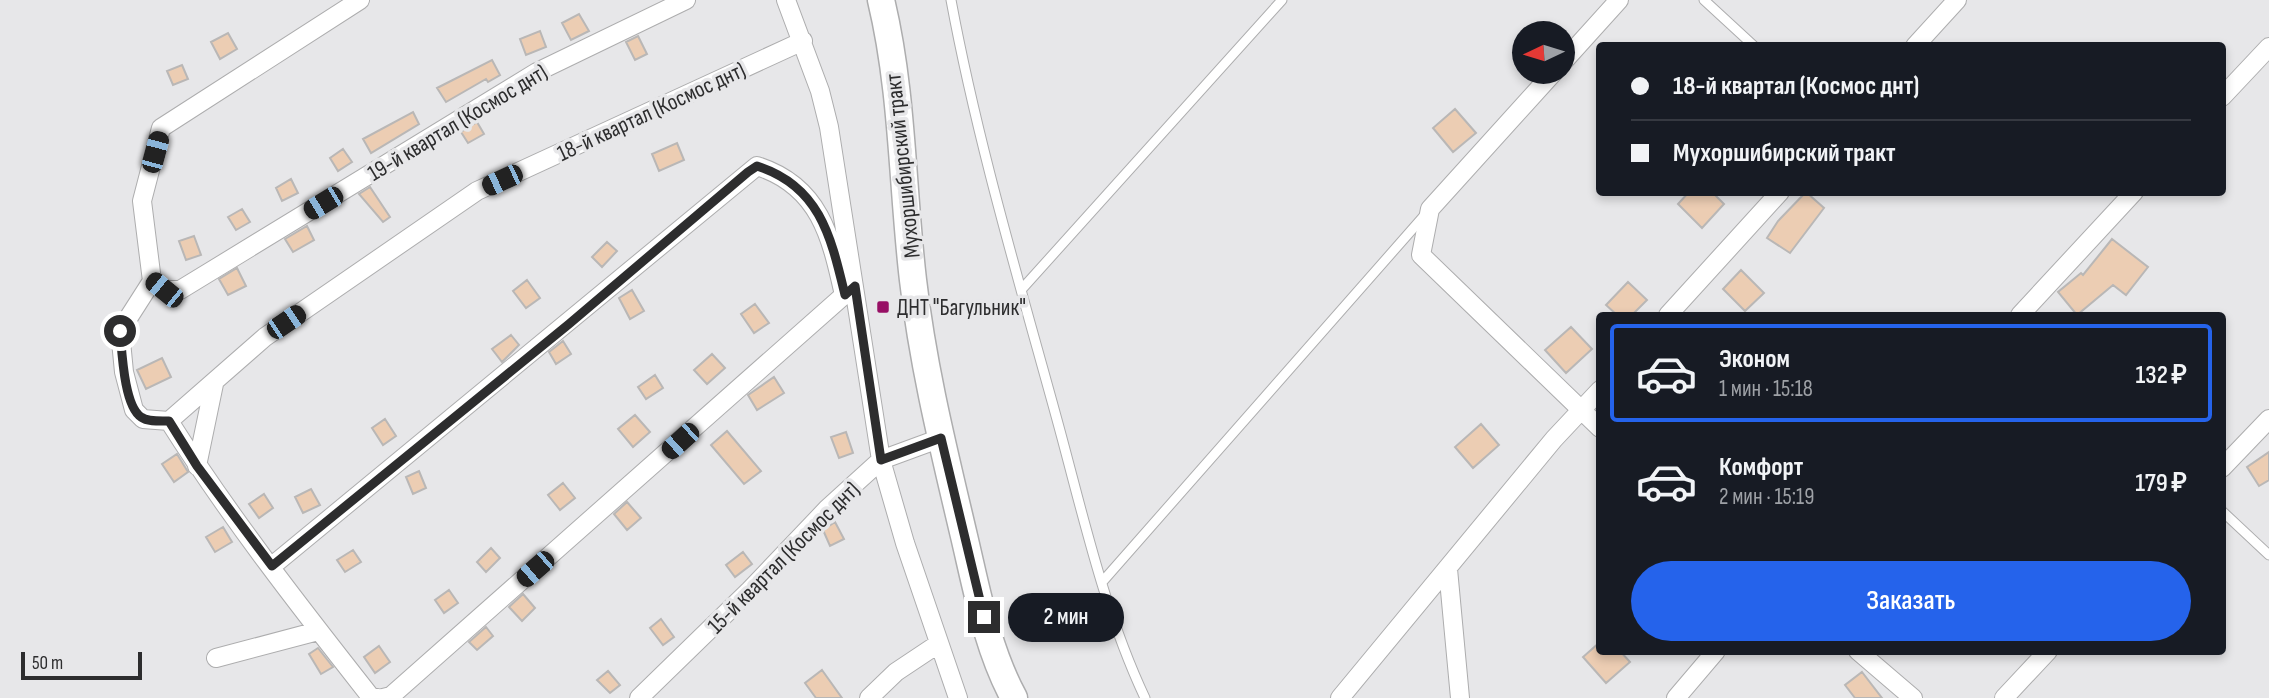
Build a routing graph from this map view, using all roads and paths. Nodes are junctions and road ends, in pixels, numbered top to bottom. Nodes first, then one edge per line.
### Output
1 (360, 0) edge
2 (685, 0) edge
3 (786, 0) edge
4 (881, 0) edge
5 (951, 0) edge
6 (1282, 0) edge
7 (1619, 0) edge
8 (1704, 0) edge
9 (1957, 0) edge
10 (803, 41) junction
11 (1750, 42) edge
12 (1919, 42) edge
13 (2269, 47) edge
14 (1575, 49) edge
15 (1543, 84) edge
16 (2226, 93) edge
17 (1776, 196) edge
18 (2130, 196) edge
19 (1430, 209) junction
20 (152, 281) junction
21 (850, 290) junction
22 (1021, 290) junction
23 (1671, 312) edge
24 (2023, 312) edge
25 (214, 384) junction
26 (1596, 394) edge
27 (1580, 411) junction
28 (2269, 419) edge
29 (169, 421) junction
30 (1596, 425) edge
31 (941, 438) junction
32 (881, 460) junction
33 (2226, 464) edge
34 (197, 466) junction
35 (2226, 515) edge
36 (2269, 555) edge
37 (272, 566) junction
38 (1448, 569) junction
39 (1103, 581) junction
40 (318, 631) junction
41 (938, 644) junction
42 (1713, 655) edge
43 (1863, 655) edge
44 (2044, 655) edge
45 (216, 657) dead end
46 (377, 698) edge
47 (383, 698) edge
48 (639, 698) edge
49 (869, 698) edge
50 (958, 698) edge
51 (1014, 698) edge
52 (1145, 698) edge
53 (1340, 698) edge
54 (1460, 698) edge
55 (1676, 698) edge
56 (1913, 698) edge
57 (2004, 698) edge

1 - 20 street
2 - 20 street, 19-й квартал (Космос днт)
3 - 10 street
4 - 31 main road, Мухоршибирский тракт
5 - 22 lane
6 - 22 lane
7 - 14 street
8 - 11 lane
9 - 12 street
10 - 21 street
10 - 25 street, 18-й квартал (Космос днт)
13 - 16 street
15 - 19 street
17 - 23 street
18 - 24 street
19 - 27 street
19 - 39 lane
20 - 29 street
21 - 32 street
21 - 37 street
21 - 47 street
22 - 39 lane
25 - 29 street, 18-й квартал (Космос днт)
25 - 34 street
26 - 27 street
27 - 30 street
27 - 38 street
28 - 33 street
29 - 34 street
31 - 32 street, 15-й квартал (Космос днт)
31 - 51 main road, Мухоршибирский тракт
32 - 41 street
32 - 48 street, 15-й квартал (Космос днт)
34 - 37 street
35 - 36 lane
37 - 40 street
38 - 53 street
38 - 54 street
39 - 52 lane
40 - 45 street
40 - 46 street
41 - 49 street
41 - 50 street
42 - 55 street
43 - 56 street
44 - 57 street

